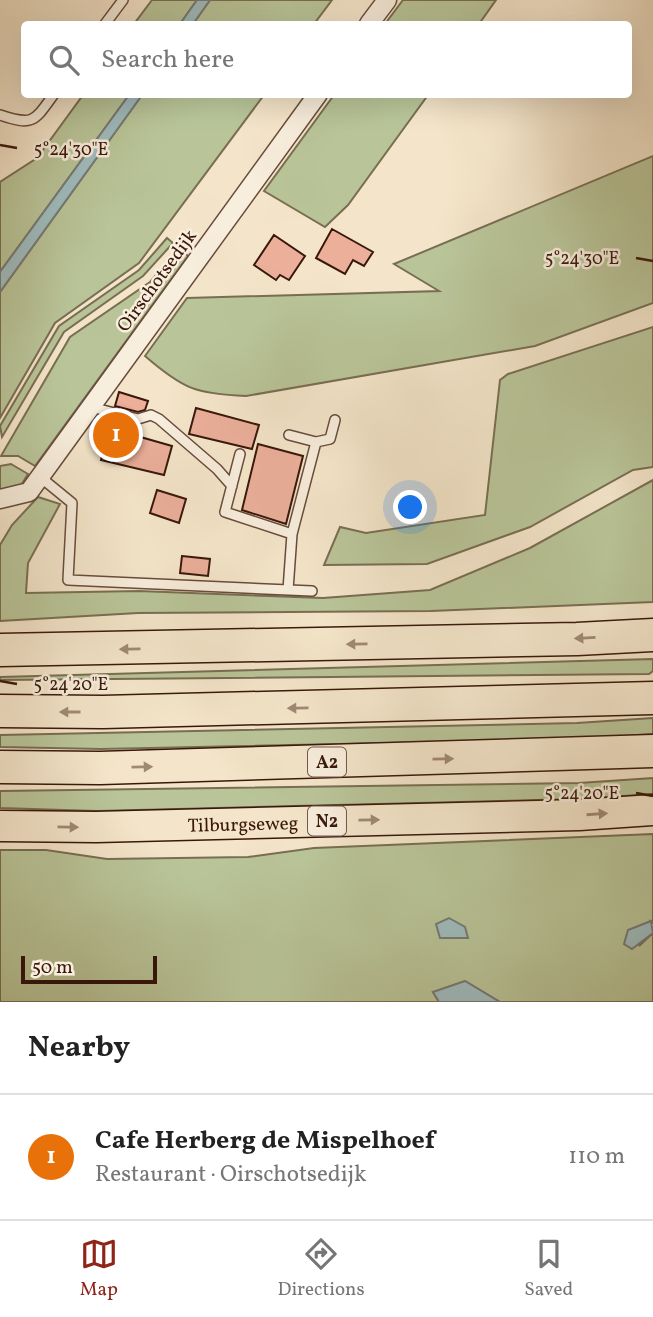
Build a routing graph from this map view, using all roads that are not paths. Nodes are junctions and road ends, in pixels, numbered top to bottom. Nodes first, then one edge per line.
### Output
1 (123, 0) edge
2 (387, 0) edge
3 (107, 21) edge
4 (371, 21) edge
5 (51, 98) edge
6 (314, 98) edge
7 (0, 115) edge
8 (90, 406) junction
9 (335, 420) dead end
10 (289, 435) dead end
11 (316, 442) junction
12 (240, 454) dead end
13 (39, 476) junction
14 (232, 486) junction
15 (0, 499) edge
16 (292, 534) junction
17 (288, 590) junction
18 (312, 591) dead end
19 (653, 635) edge
20 (0, 650) edge
21 (653, 698) edge
22 (0, 712) edge
23 (653, 751) edge
24 (0, 766) edge
25 (653, 810) edge
26 (0, 826) edge

1 - 3 lane
2 - 4 street
5 - 7 lane
6 - 8 street, Oirschotsedijk
8 - 13 street, Oirschotsedijk
8 - 14 lane
9 - 11 lane
10 - 11 lane
11 - 16 lane
12 - 14 lane
13 - 15 street, Oirschotsedijk
13 - 17 lane
14 - 16 lane
16 - 17 lane
17 - 18 lane
19 -> 20 highway
21 -> 22 highway
24 -> 23 highway, A2
26 -> 25 highway, Tilburgseweg / N2

